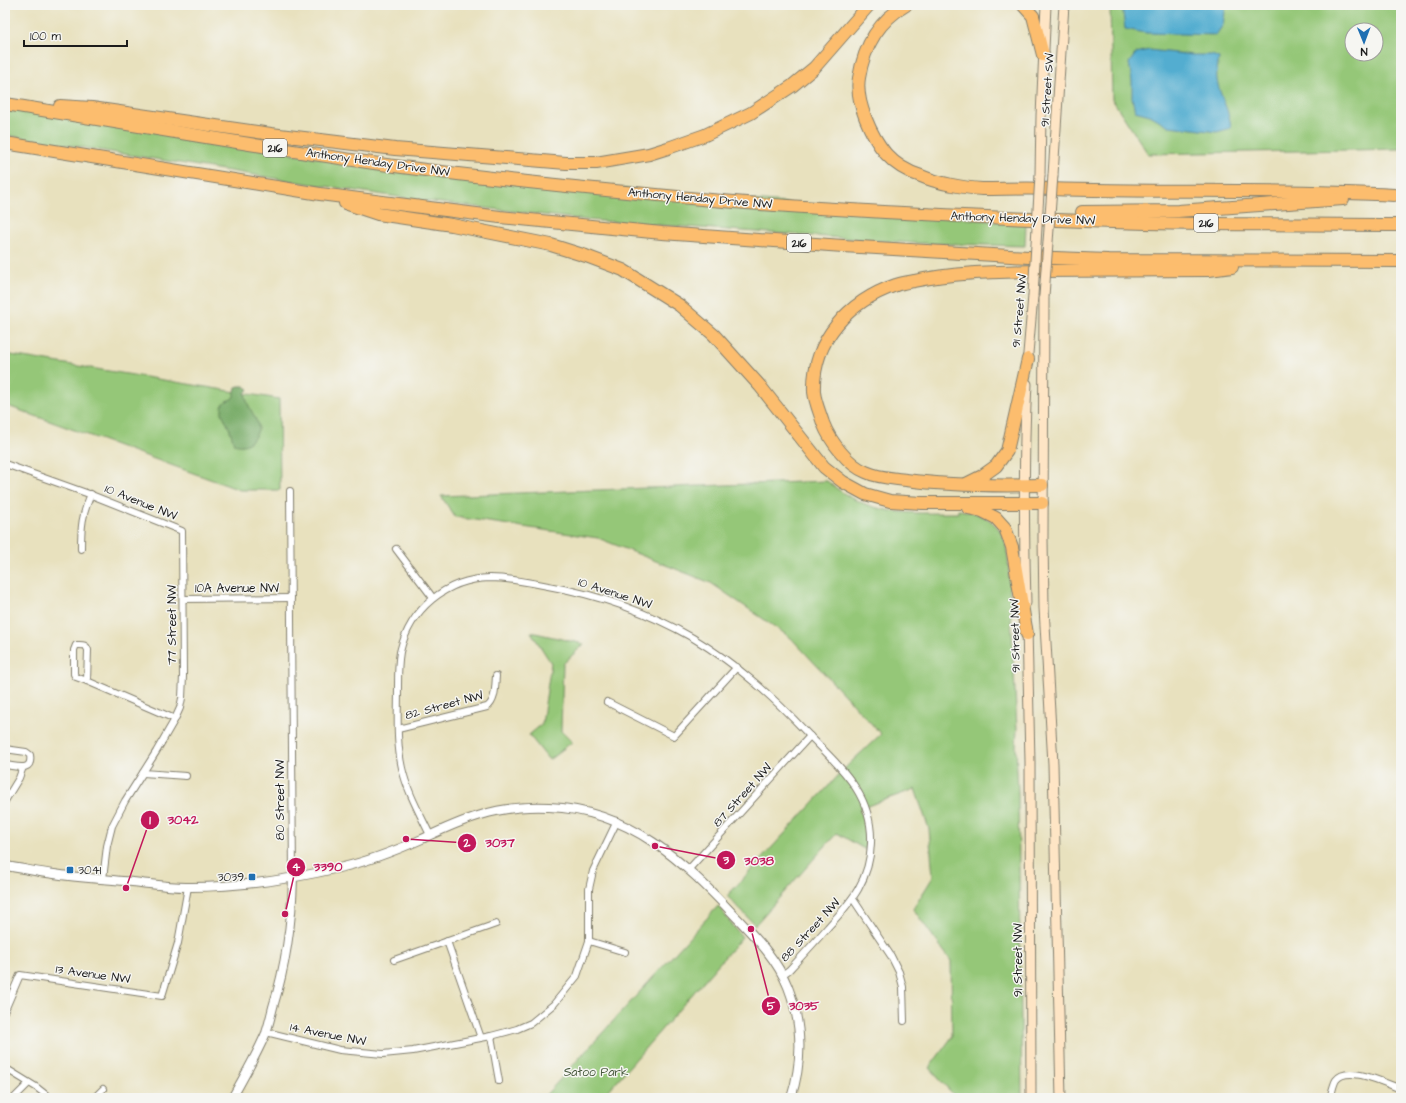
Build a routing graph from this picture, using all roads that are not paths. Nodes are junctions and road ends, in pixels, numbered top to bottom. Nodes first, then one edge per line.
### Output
1 (869, 5) edge
2 (906, 5) edge
3 (1023, 5) edge
4 (1046, 5) edge
5 (1064, 5) edge
6 (1044, 55) junction
7 (8, 104) edge
8 (5, 144) edge
9 (1040, 174) joint
10 (1053, 176) joint
11 (320, 194) junction
12 (1397, 194) edge
13 (1011, 218) junction
14 (1401, 225) edge
15 (1281, 260) junction
16 (1401, 261) edge
17 (1028, 359) junction
18 (5, 464) edge
19 (963, 485) junction
20 (1042, 485) junction
21 (1024, 486) junction
22 (290, 491) dead end
23 (91, 494) junction
24 (939, 503) junction
25 (1024, 503) junction
26 (1042, 503) junction
27 (182, 531) joint
28 (81, 549) dead end
29 (396, 549) dead end
30 (473, 580) joint
31 (291, 598) junction
32 (433, 598) junction
33 (183, 599) junction
34 (1027, 634) junction
35 (737, 667) junction
36 (496, 676) dead end
37 (87, 681) junction
38 (607, 702) dead end
39 (175, 719) junction
40 (398, 729) junction
41 (810, 736) junction
42 (5, 749) edge
43 (5, 765) edge
44 (23, 767) junction
45 (142, 773) junction
46 (186, 776) dead end
47 (5, 801) edge
48 (869, 816) joint
49 (617, 822) junction
50 (430, 835) junction
51 (5, 866) edge
52 (689, 870) junction
53 (293, 877) junction
54 (103, 879) junction
55 (188, 888) junction
56 (853, 900) junction
57 (496, 924) dead end
58 (447, 941) junction
59 (589, 941) junction
60 (625, 952) dead end
61 (394, 960) dead end
62 (782, 975) junction
63 (5, 1010) edge
64 (904, 1020) dead end
65 (266, 1032) junction
66 (491, 1036) junction
67 (481, 1038) junction
68 (5, 1068) edge
69 (499, 1081) dead end
70 (29, 1083) junction
71 (103, 1089) dead end
72 (1401, 1089) edge
73 (794, 1097) edge
74 (14, 1098) edge
75 (50, 1098) edge
76 (94, 1098) edge
77 (232, 1098) edge
78 (1031, 1098) edge
79 (1061, 1098) edge
80 (1330, 1098) edge

1 - 7 highway
2 - 12 highway
3 - 6 highway
4 - 6 main road, 91 Street SW
5 - 10 main road, 91 Street SW
6 - 9 main road, 91 Street SW
7 - 13 highway, Anthony Henday Drive NW / 216
8 - 11 highway, 216
9 - 17 main road, 91 Street NW, bridge
10 - 20 main road, 91 Street NW, bridge
11 - 15 highway, 216
11 - 24 highway
12 - 13 highway
13 - 14 highway, Anthony Henday Drive NW / 216
15 - 16 highway, 216
15 - 19 highway
17 - 19 highway
17 - 21 main road, 91 Street NW
18 - 23 street, 10 Avenue NW
19 - 21 highway
20 - 21 highway
20 - 26 main road, 91 Street NW
21 - 25 main road, 91 Street NW
22 - 31 street, 80 Street NW
23 - 27 street, 10 Avenue NW
23 - 28 street, 10 Avenue NW
24 - 25 highway
24 - 34 highway
25 - 26 highway
25 - 34 main road, 91 Street NW
26 - 79 main road, 91 Street NW
27 - 33 street, 77 Street NW
29 - 32 street
30 - 32 street, 82 Street NW
30 - 35 street, 10 Avenue NW
31 - 33 street, 10A Avenue NW
31 - 53 street, 80 Street NW
32 - 40 street, 82 Street NW
33 - 39 street, 77 Street NW
34 - 78 main road, 91 Street NW
35 - 38 street
35 - 41 street, 10 Avenue NW
36 - 40 street, 82 Street NW
37 - 37 street
37 - 39 street
39 - 45 street, 77 Street NW
40 - 50 street, 82 Street NW
41 - 48 street, 10 Avenue NW
41 - 52 street, 87 Street NW
42 - 44 street
43 - 44 street
44 - 47 street
45 - 46 street
45 - 54 street, 77 Street NW
48 - 56 street, 88 Street NW
49 - 50 street
49 - 52 street
49 - 59 street, 14 Avenue NW
50 - 53 street
51 - 54 street
52 - 62 street
53 - 55 street
53 - 65 street, 80 Street NW
54 - 55 street
55 - 63 street, 13 Avenue NW
56 - 62 street, 88 Street NW
56 - 64 street, 88 Street NW
57 - 58 street
58 - 61 street
58 - 67 street
59 - 60 street
59 - 66 street, 14 Avenue NW
62 - 73 street
65 - 67 street, 14 Avenue NW
65 - 77 street, 80 Street NW
66 - 67 street, 14 Avenue NW
66 - 69 street
68 - 70 street
70 - 74 street
70 - 75 street
71 - 76 street
72 - 80 street

